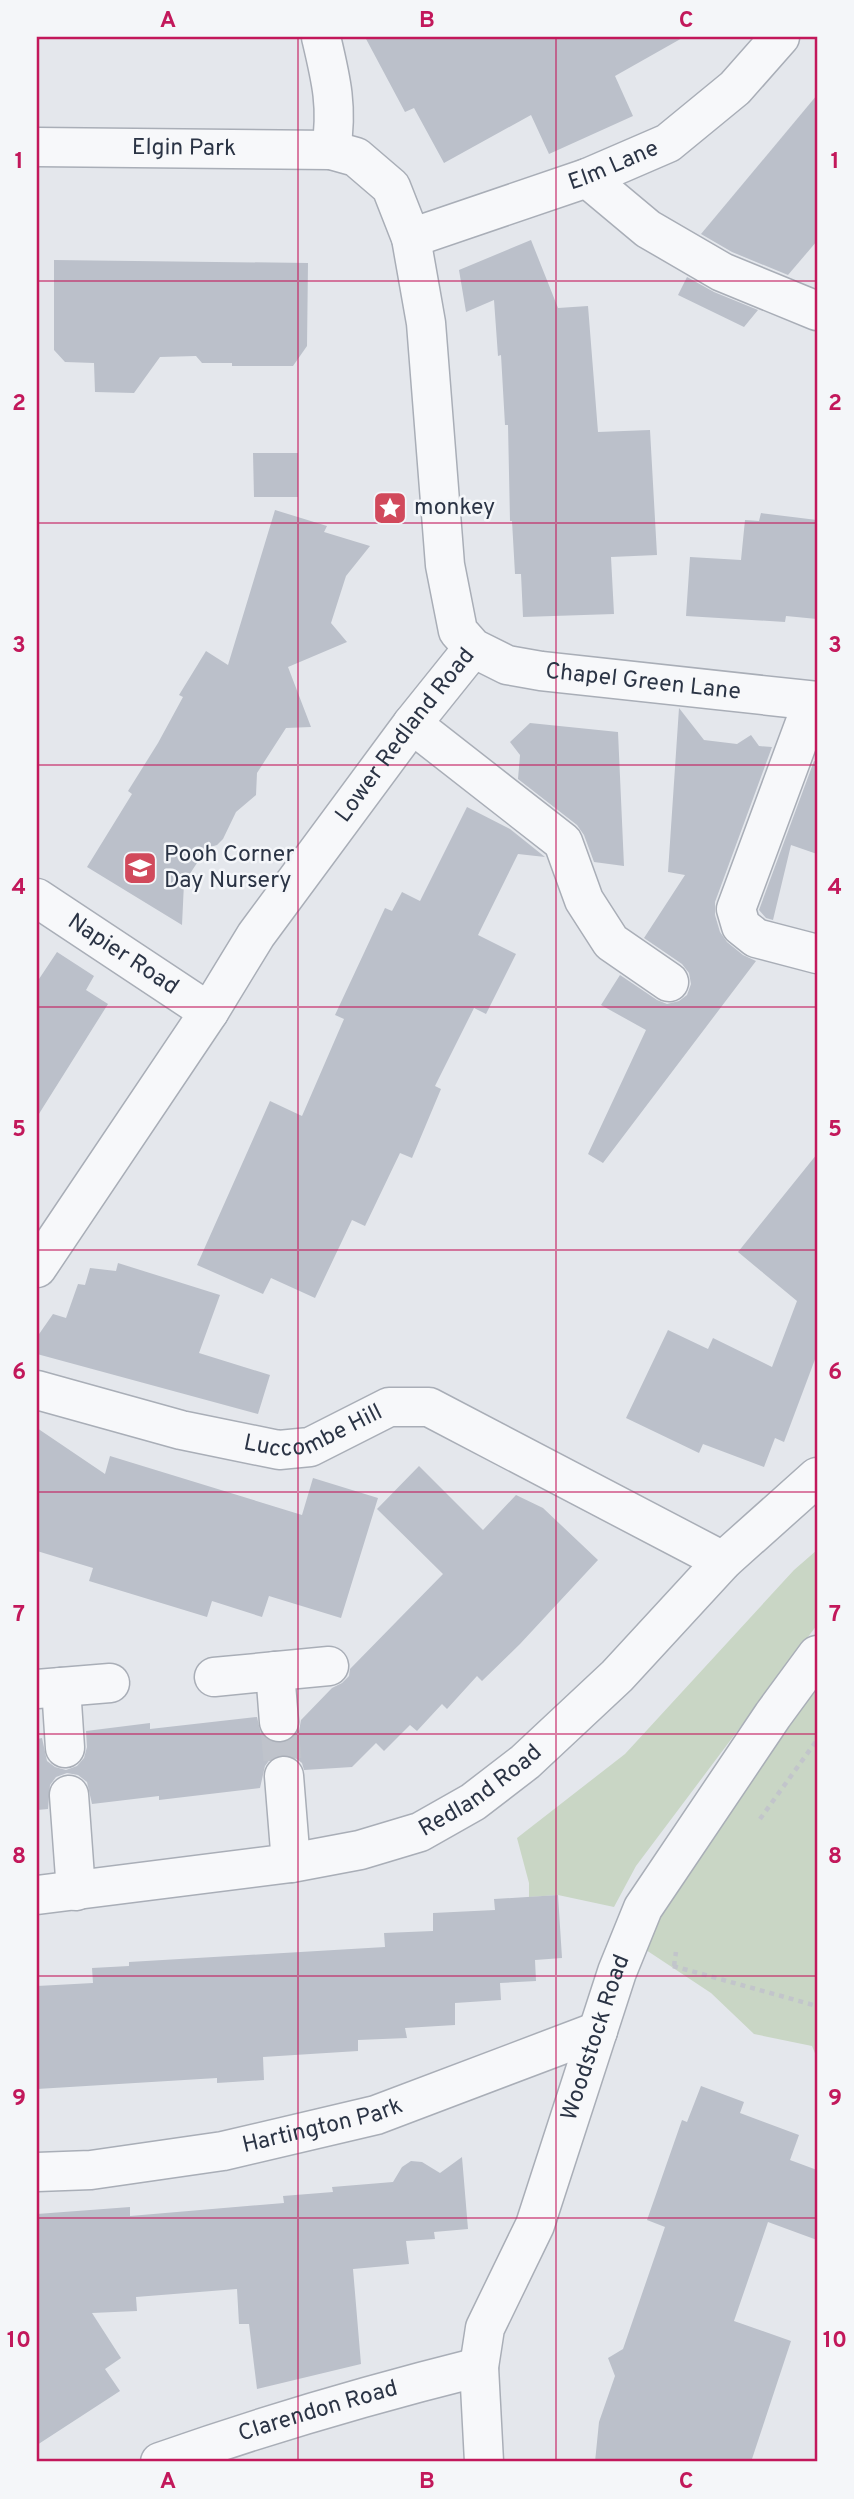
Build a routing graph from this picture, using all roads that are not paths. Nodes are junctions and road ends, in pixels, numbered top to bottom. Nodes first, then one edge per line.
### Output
1 (321, 37) edge
2 (780, 37) edge
3 (37, 147) edge
4 (331, 150) junction
5 (587, 178) junction
6 (411, 238) junction
7 (817, 311) edge
8 (473, 648) junction
9 (815, 701) edge
10 (412, 724) junction
11 (37, 898) edge
12 (817, 954) edge
13 (669, 982) dead end
14 (209, 1012) junction
15 (37, 1268) edge
16 (37, 1390) edge
17 (817, 1477) edge
18 (723, 1561) junction
19 (817, 1655) edge
20 (329, 1666) dead end
21 (275, 1671) junction
22 (214, 1676) dead end
23 (110, 1683) dead end
24 (49, 1688) edge
25 (279, 1722) tunnel mouth
26 (65, 1748) dead end
27 (284, 1776) tunnel mouth
28 (69, 1795) dead end
29 (291, 1863) junction
30 (76, 1891) junction
31 (37, 1895) edge
32 (598, 2031) junction
33 (37, 2172) edge
34 (479, 2367) junction
35 (160, 2462) edge
36 (484, 2462) edge

1 - 4 street
2 - 5 street, Elm Lane
3 - 4 street, Elgin Park
4 - 6 street, Lower Redland Road
5 - 6 street, Elm Lane
5 - 7 street
6 - 8 street, Lower Redland Road
8 - 9 street, Chapel Green Lane
8 - 10 street, Lower Redland Road
9 - 12 street
10 - 13 street
10 - 14 street, Lower Redland Road
11 - 14 street, Napier Road
14 - 15 street, Lower Redland Road
16 - 18 street, Luccombe Hill
17 - 18 street, Redland Road
18 - 29 street, Redland Road
19 - 32 street, Woodstock Road
20 - 21 street
21 - 22 street
21 - 25 street
23 - 24 street
24 - 26 street
27 - 29 street
28 - 30 street
29 - 30 street, Redland Road
30 - 31 street, Redland Road
32 - 33 street, Hartington Park
32 - 34 street, Woodstock Road
34 - 35 street, Clarendon Road
34 - 36 street, Woodstock Road

